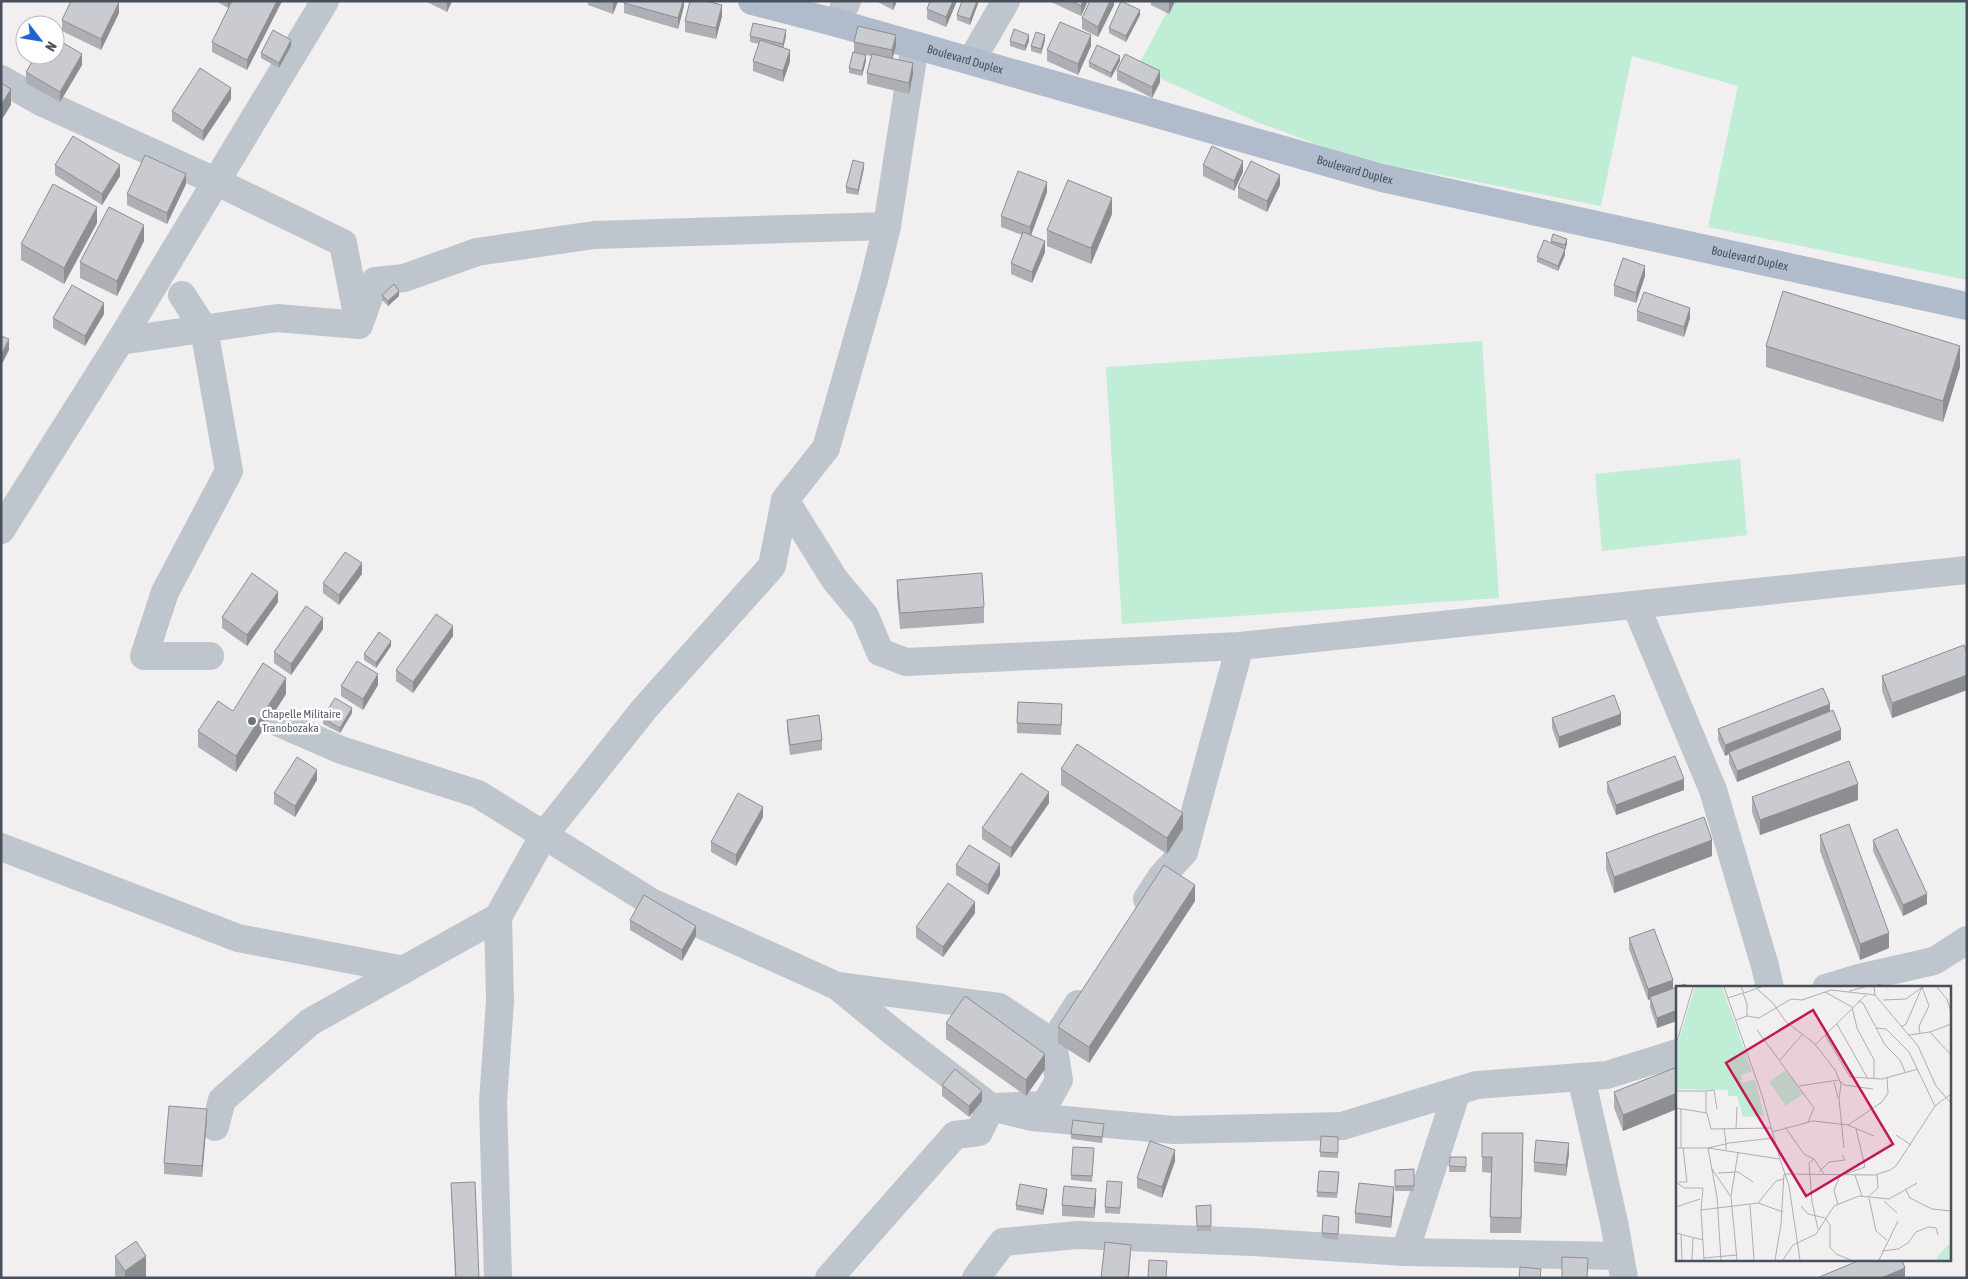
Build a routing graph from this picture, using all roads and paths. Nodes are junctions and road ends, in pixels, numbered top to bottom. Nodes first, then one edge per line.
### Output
1 (326, 1) edge
2 (752, 1) edge
3 (1006, 1) edge
4 (842, 12) edge
5 (915, 45) junction
6 (971, 61) junction
7 (1, 79) edge
8 (215, 181) junction
9 (887, 226) junction
10 (182, 295) dead end
11 (1967, 306) edge
12 (359, 325) junction
13 (204, 330) junction
14 (120, 341) junction
15 (785, 500) junction
16 (1, 530) edge
17 (1967, 570) edge
18 (1636, 606) junction
19 (1240, 646) junction
20 (210, 656) dead end
21 (279, 723) dead end
22 (544, 835) junction
23 (1, 847) edge
24 (498, 917) junction
25 (1134, 918) edge
26 (1967, 940) edge
27 (404, 970) junction
28 (1091, 984) edge
29 (837, 986) junction
30 (1770, 986) edge
31 (1833, 986) edge
32 (1053, 1043) junction
33 (1676, 1053) edge
34 (1581, 1077) junction
35 (1458, 1091) junction
36 (991, 1107) junction
37 (215, 1126) dead end
38 (1405, 1252) junction
39 (1622, 1267) edge
40 (498, 1278) edge
41 (829, 1278) edge
42 (976, 1278) edge

1 - 8 street
2 - 4 main road, Boulevard Duplex
3 - 6 street
4 - 5 main road, Boulevard Duplex
5 - 6 main road, Boulevard Duplex
5 - 9 street
6 - 11 main road, Boulevard Duplex
7 - 8 street
8 - 12 street
8 - 14 street
9 - 12 street
9 - 15 street
10 - 13 street
12 - 13 street
13 - 14 street
13 - 20 street
14 - 16 street
15 - 19 street
15 - 22 street
17 - 18 street
18 - 19 street
18 - 30 street
19 - 25 street
21 - 22 street
22 - 24 street
22 - 29 street
23 - 27 street
24 - 27 street
24 - 40 street
26 - 31 street
27 - 37 street
28 - 32 street
29 - 32 street
29 - 36 street
32 - 36 street
33 - 34 street
34 - 35 street
34 - 39 street
35 - 36 street
35 - 38 street
36 - 41 street
38 - 39 street
38 - 42 street

